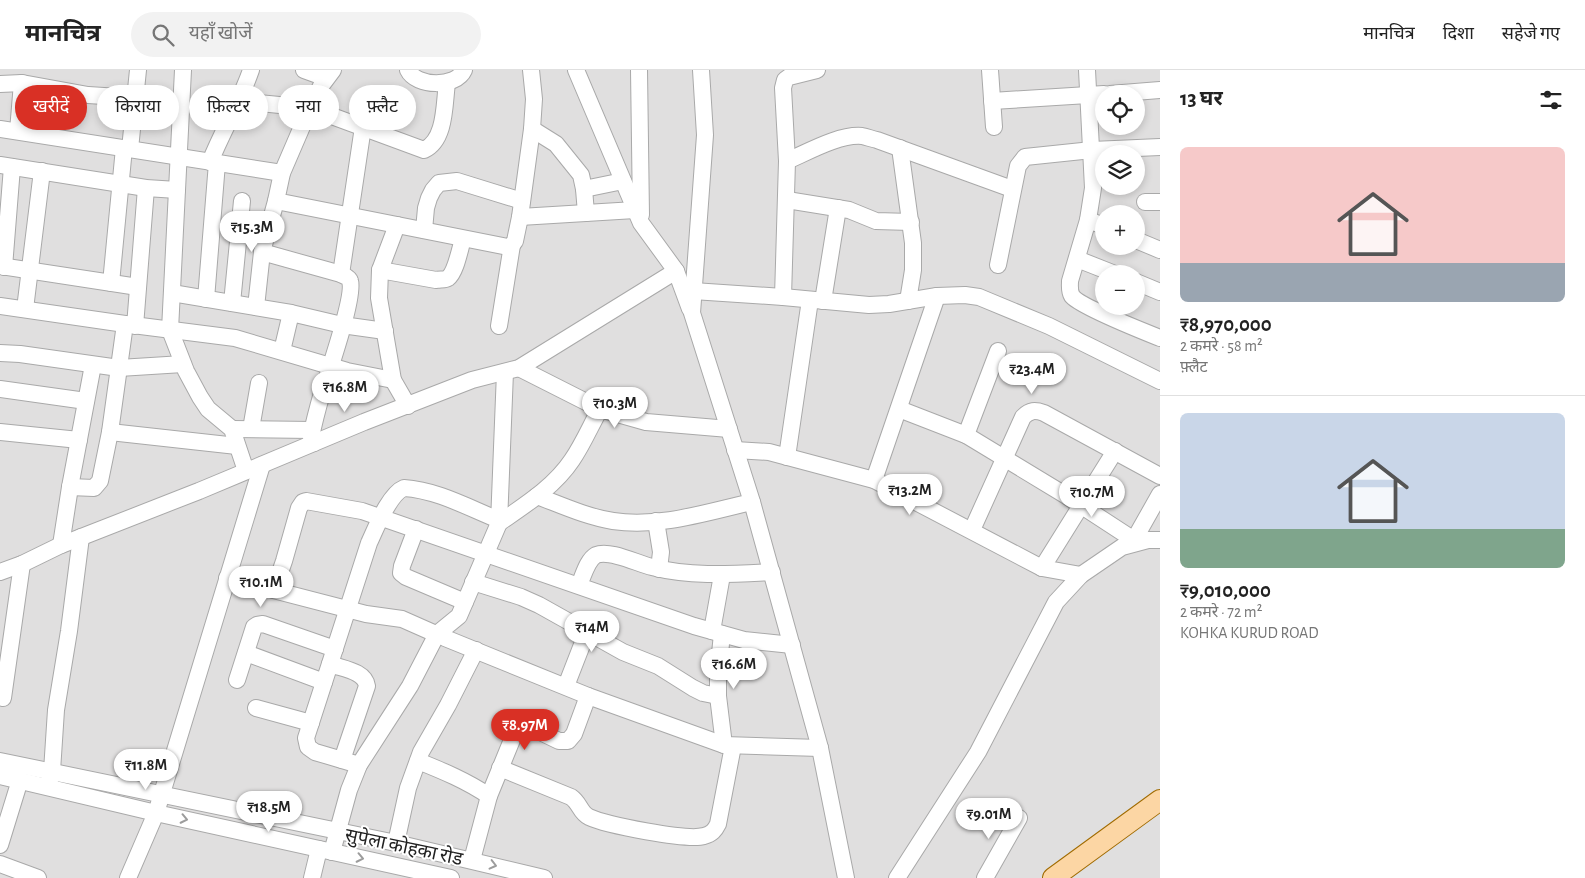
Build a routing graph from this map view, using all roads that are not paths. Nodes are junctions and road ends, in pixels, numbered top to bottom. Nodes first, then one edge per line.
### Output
1 (138, 70) edge
2 (183, 70) edge
3 (251, 70) edge
4 (304, 70) edge
5 (408, 70) edge
6 (464, 70) edge
7 (531, 70) edge
8 (576, 70) edge
9 (639, 70) edge
10 (701, 70) edge
11 (817, 70) edge
12 (990, 70) edge
13 (1087, 70) edge
14 (330, 74) edge
15 (447, 82) junction
16 (22, 83) junction
17 (0, 84) edge
18 (136, 85) edge
19 (246, 85) edge
20 (324, 85) edge
21 (1160, 90) edge
22 (1145, 91) edge
23 (1095, 92) edge
24 (1095, 95) edge
25 (97, 96) edge
26 (992, 100) junction
27 (1095, 109) edge
28 (994, 127) dead end
29 (0, 129) edge
30 (532, 129) junction
31 (130, 130) edge
32 (224, 130) edge
33 (301, 130) edge
34 (363, 130) edge
35 (370, 130) edge
36 (18, 132) junction
37 (1160, 147) edge
38 (127, 148) junction
39 (900, 148) junction
40 (1092, 150) junction
41 (178, 156) junction
42 (787, 160) junction
43 (213, 162) junction
44 (6, 166) edge
45 (42, 170) junction
46 (282, 173) junction
47 (623, 180) junction
48 (121, 183) junction
49 (146, 188) junction
50 (584, 189) junction
51 (1012, 189) junction
52 (177, 190) junction
53 (787, 200) junction
54 (242, 201) dead end
55 (276, 201) junction
56 (838, 208) junction
57 (521, 209) junction
58 (586, 213) junction
59 (350, 216) junction
60 (638, 217) junction
61 (1088, 220) junction
62 (911, 222) junction
63 (1095, 223) edge
64 (397, 225) junction
65 (424, 230) junction
66 (463, 239) junction
67 (1145, 244) edge
68 (512, 245) junction
69 (1160, 250) edge
70 (262, 252) junction
71 (1077, 259) junction
72 (998, 265) dead end
73 (1095, 266) edge
74 (2, 267) edge
75 (30, 270) junction
76 (380, 270) junction
77 (676, 272) junction
78 (341, 274) junction
79 (110, 282) junction
80 (1145, 286) edge
81 (138, 287) junction
82 (693, 291) junction
83 (1160, 292) edge
84 (172, 293) junction
85 (938, 296) junction
86 (783, 297) junction
87 (206, 299) junction
88 (816, 300) junction
89 (908, 301) junction
90 (232, 303) junction
91 (0, 306) edge
92 (256, 307) junction
93 (25, 309) junction
94 (291, 313) junction
95 (692, 313) junction
96 (130, 325) junction
97 (342, 325) junction
98 (499, 326) dead end
99 (170, 330) junction
100 (385, 332) junction
101 (1160, 338) edge
102 (282, 351) junction
103 (998, 351) dead end
104 (0, 353) edge
105 (183, 364) junction
106 (93, 365) junction
107 (332, 366) junction
108 (119, 368) junction
109 (512, 370) junction
110 (394, 380) junction
111 (1160, 381) edge
112 (259, 383) dead end
113 (0, 389) edge
114 (86, 401) junction
115 (408, 406) junction
116 (600, 408) junction
117 (899, 409) junction
118 (232, 429) junction
119 (251, 429) junction
120 (729, 429) junction
121 (0, 432) edge
122 (110, 432) junction
123 (966, 435) junction
124 (313, 437) junction
125 (79, 440) junction
126 (237, 446) junction
127 (735, 450) junction
128 (1115, 452) junction
129 (787, 457) junction
130 (1004, 458) junction
131 (262, 464) junction
132 (246, 471) junction
133 (1160, 476) edge
134 (874, 480) junction
135 (70, 487) junction
136 (1160, 494) edge
137 (537, 496) junction
138 (752, 502) junction
139 (1081, 505) junction
140 (382, 516) junction
141 (656, 521) junction
142 (499, 522) junction
143 (416, 529) junction
144 (972, 530) junction
145 (81, 537) junction
146 (1160, 540) edge
147 (1128, 544) junction
148 (61, 545) junction
149 (486, 554) junction
150 (11, 568) edge
151 (1042, 568) junction
152 (659, 569) junction
153 (772, 572) junction
154 (722, 575) junction
155 (1081, 575) junction
156 (227, 578) junction
157 (473, 582) junction
158 (579, 585) junction
159 (274, 590) junction
160 (465, 602) junction
161 (348, 610) junction
162 (587, 632) junction
163 (717, 632) junction
164 (437, 634) junction
165 (792, 645) junction
166 (476, 650) junction
167 (246, 653) junction
168 (333, 656) junction
169 (237, 680) dead end
170 (324, 682) junction
171 (566, 686) junction
172 (588, 696) junction
173 (718, 696) junction
174 (3, 698) dead end
175 (256, 708) dead end
176 (311, 722) junction
177 (729, 745) junction
178 (820, 748) junction
179 (342, 760) junction
180 (0, 761) edge
181 (418, 761) junction
182 (359, 765) junction
183 (500, 768) junction
184 (52, 771) junction
185 (0, 776) edge
186 (20, 780) junction
187 (48, 788) junction
188 (161, 795) junction
189 (489, 796) junction
190 (1160, 800) edge
191 (156, 813) junction
192 (1019, 818) dead end
193 (338, 831) junction
194 (396, 842) junction
195 (0, 845) edge
196 (326, 850) junction
197 (472, 860) junction
198 (0, 864) edge
199 (441, 877) edge
200 (38, 878) edge
201 (128, 878) edge
202 (312, 878) edge
203 (544, 878) edge
204 (846, 878) edge
205 (897, 878) edge
206 (985, 878) edge
207 (1053, 878) edge

1 - 18 street
2 - 41 street
3 - 19 street
4 - 14 street
5 - 15 street
6 - 15 street
7 - 30 street
8 - 47 street
9 - 60 street
10 - 82 street
11 - 42 street
12 - 26 street
13 - 23 street
14 - 20 street
15 - 35 street
16 - 17 street
16 - 25 street
16 - 36 street
21 - 22 street
24 - 26 street
26 - 28 street
27 - 40 street
29 - 36 street
30 - 50 street
30 - 57 street
31 - 38 street
32 - 43 street
33 - 46 street
34 - 59 street
36 - 38 street
37 - 40 street
38 - 41 street
38 - 48 street
39 - 42 street
39 - 51 street
39 - 62 street
40 - 51 street
40 - 61 street
41 - 43 street
41 - 52 street
42 - 53 street
43 - 46 street
43 - 87 street
44 - 45 street
44 - 74 street
45 - 48 street
45 - 75 street
46 - 55 street
47 - 50 street
47 - 60 street
48 - 49 street
48 - 79 street
49 - 52 street
49 - 81 street
50 - 58 street
51 - 72 street
52 - 84 street
53 - 56 street
53 - 86 street
54 - 90 street
55 - 59 street
55 - 70 street
56 - 62 street
56 - 88 street
57 - 58 street
57 - 65 street
57 - 68 street
58 - 60 street
59 - 64 street
59 - 78 street
60 - 77 street
61 - 63 street
61 - 71 street
62 - 89 street
64 - 65 street
64 - 76 street
65 - 66 street
66 - 68 street
66 - 76 street
67 - 69 street
68 - 98 street
70 - 78 street
70 - 92 street
71 - 73 street
71 - 101 street
74 - 75 street
75 - 79 street
75 - 93 street
76 - 100 street
77 - 95 street
77 - 109 street
78 - 97 street
79 - 81 street
80 - 83 street
81 - 96 street
82 - 86 street
82 - 95 street
84 - 87 street
84 - 99 street
85 - 89 street
85 - 111 street
85 - 117 street
86 - 88 street
87 - 90 street
88 - 89 street
88 - 129 street
90 - 92 street
91 - 93 street
92 - 94 street
93 - 96 street
94 - 97 street
94 - 102 street
95 - 120 street
96 - 99 street
96 - 108 street
97 - 100 street
97 - 107 street
99 - 102 street
99 - 105 street
100 - 110 street
102 - 107 street
103 - 123 street
104 - 106 street
105 - 108 street
105 - 118 street
106 - 108 street
106 - 114 street
107 - 110 street
107 - 124 street
108 - 122 street
109 - 115 street
109 - 116 street
109 - 142 street
110 - 115 street
112 - 119 street
113 - 114 street
114 - 125 street
115 - 124 street
116 - 120 street
116 - 137 street
117 - 123 street
117 - 134 street
118 - 119 street
118 - 126 street
119 - 124 street
120 - 127 street
121 - 125 street
122 - 126 street
122 - 135 street
123 - 130 street
124 - 131 street
125 - 135 street
126 - 132 street
127 - 129 street
127 - 138 street
128 - 130 street
128 - 133 street
128 - 139 street
129 - 134 street
130 - 139 street
130 - 144 street
131 - 132 street
131 - 156 street
132 - 145 street
134 - 144 street
135 - 148 street
136 - 147 street
137 - 141 street
137 - 142 street
138 - 141 street
138 - 153 street
139 - 147 street
139 - 151 street
140 - 142 street
140 - 143 street
140 - 159 street
140 - 161 street
141 - 152 street
142 - 149 street
143 - 149 street
143 - 160 street
144 - 151 street
145 - 148 street
145 - 184 street
146 - 147 street
147 - 155 street
148 - 150 street
149 - 157 street
149 - 158 street
150 - 174 street
151 - 155 street
152 - 154 street
152 - 158 street
153 - 154 street
153 - 165 street
154 - 163 street
155 - 205 street
156 - 159 street
156 - 188 street
157 - 160 street
157 - 162 street
158 - 163 street
159 - 161 street
160 - 164 street
161 - 164 street
161 - 168 street
162 - 171 street
162 - 173 street
163 - 165 street
163 - 173 street
164 - 166 street
164 - 182 street
165 - 178 street
166 - 171 street
166 - 181 street
167 - 168 street
167 - 169 street
167 - 170 street
168 - 170 street
168 - 179 street
170 - 176 street
171 - 172 street
172 - 177 street
172 - 183 street
173 - 177 street
175 - 176 street
176 - 179 street
177 - 178 street
177 - 183 street
178 - 204 street
179 - 182 street
180 - 184 street, सुपेला कोहका रोड
181 - 189 street
181 - 194 street
182 - 193 street
183 - 189 street
184 - 187 street
184 - 188 street, सुपेला कोहका रोड
185 - 186 street
186 - 187 street
186 - 195 street
187 - 191 street
188 - 191 street
188 - 193 street, सुपेला कोहका रोड
189 - 197 street
190 - 207 main road
191 -> 196 street
191 - 201 street
192 - 206 street
193 - 194 street, सुपेला कोहका रोड
193 - 196 street
194 - 197 street, सुपेला कोहका रोड
196 -> 199 street
196 - 202 street
197 -> 203 street, सुपेला कोहका रोड
198 - 200 street

